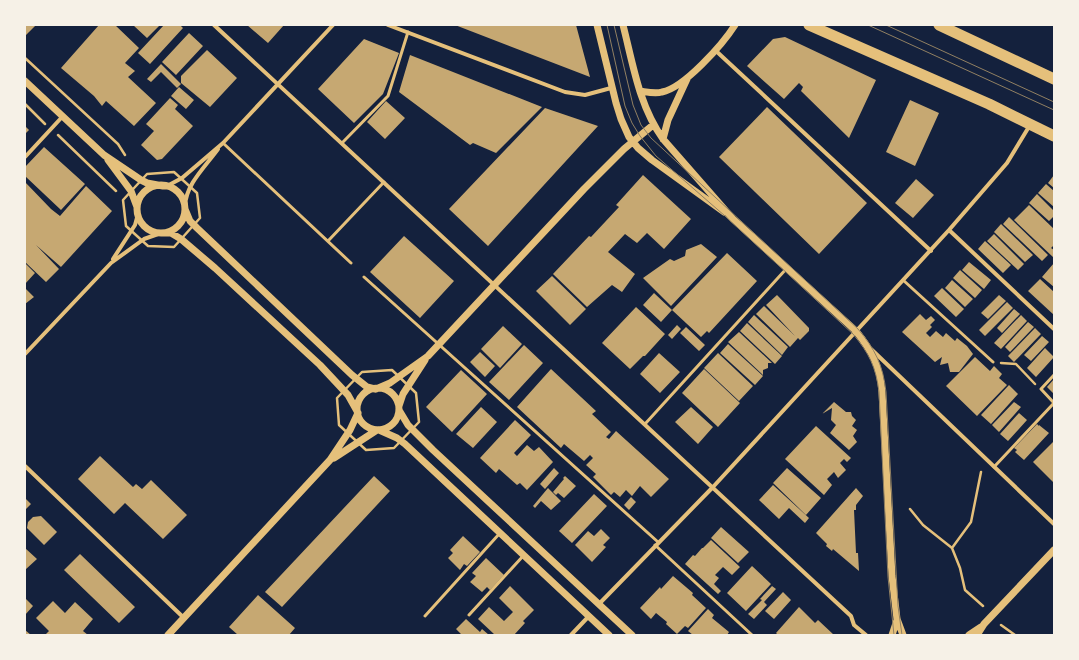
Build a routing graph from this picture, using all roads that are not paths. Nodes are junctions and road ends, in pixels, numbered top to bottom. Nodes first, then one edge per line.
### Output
1 (214, 25) edge
2 (333, 25) edge
3 (388, 25) edge
4 (597, 25) edge
5 (623, 25) edge
6 (735, 25) edge
7 (809, 25) edge
8 (939, 25) edge
9 (408, 32) junction
10 (715, 50) junction
11 (687, 79) junction
12 (1054, 79) edge
13 (25, 81) edge
14 (278, 84) junction
15 (611, 88) junction
16 (640, 91) junction
17 (63, 116) junction
18 (1030, 124) junction
19 (653, 125) junction
20 (1054, 136) edge
21 (663, 139) junction
22 (632, 142) junction
23 (223, 143) junction
24 (342, 143) junction
25 (104, 155) junction
26 (25, 158) edge
27 (384, 182) junction
28 (165, 186) junction
29 (185, 208) junction
30 (137, 211) junction
31 (734, 219) junction
32 (950, 230) junction
33 (163, 233) junction
34 (328, 241) junction
35 (931, 251) junction
36 (111, 263) junction
37 (351, 263) dead end
38 (788, 268) junction
39 (364, 277) dead end
40 (903, 280) junction
41 (494, 285) junction
42 (1054, 329) edge
43 (856, 331) junction
44 (439, 345) junction
45 (867, 345) junction
46 (25, 354) edge
47 (428, 356) junction
48 (992, 362) road end
49 (1054, 375) edge
50 (376, 389) junction
51 (1054, 403) edge
52 (399, 409) junction
53 (358, 412) junction
54 (645, 424) junction
55 (378, 430) junction
56 (330, 460) junction
57 (25, 466) edge
58 (994, 467) junction
59 (713, 487) junction
60 (1054, 524) edge
61 (500, 533) junction
62 (656, 544) junction
63 (1054, 550) edge
64 (524, 555) junction
65 (599, 604) junction
66 (469, 615) dead end
67 (425, 616) dead end
68 (588, 616) junction
69 (184, 618) junction
70 (897, 619) junction
71 (984, 624) junction
72 (168, 635) edge
73 (571, 635) edge
74 (609, 635) edge
75 (632, 635) edge
76 (752, 635) edge
77 (866, 635) edge
78 (892, 635) edge
79 (903, 635) edge
80 (969, 635) edge
81 (977, 635) edge

1 - 14 street
2 - 14 street
3 - 9 street
4 - 15 street
5 - 16 street
6 - 10 street
7 - 18 highway
8 - 12 highway
9 - 15 street
9 - 24 lane
10 - 11 street
10 - 35 street
11 - 16 street
11 - 21 street
13 - 17 street
14 - 23 street
14 - 24 street
15 - 22 street
16 - 19 street
17 - 25 street
17 - 26 street
18 - 20 highway
18 - 32 street
19 - 21 street
19 - 22 street
21 - 31 street
22 - 31 street
22 - 41 street
23 - 28 street
23 - 29 street
23 - 34 lane
24 - 27 street
25 - 28 street
25 - 30 street
27 - 34 lane
27 - 41 street
28 - 29 street
28 - 30 street
29 - 33 street
29 - 50 street
30 - 33 street
30 - 36 street
31 - 38 street
32 - 35 street
32 - 42 street
33 - 36 street
33 - 53 street
34 - 37 lane
35 - 40 street
36 - 46 street
38 - 43 street
38 - 54 lane
39 - 44 lane
40 - 43 street
40 - 48 lane
41 - 44 street
41 - 54 street
43 - 45 street
43 - 59 street
44 - 47 street
44 - 62 lane
45 - 58 street
45 - 70 street
47 - 50 street
47 - 52 street
49 - 51 lane
50 - 52 street
50 - 53 street
51 - 58 lane
52 - 55 street
52 - 65 street
53 - 55 street
53 - 56 street
54 - 59 street
55 - 56 street
55 - 61 street
56 - 69 street
57 - 69 street
58 - 60 street
59 - 62 street
59 - 77 street
61 - 64 street
61 - 67 lane
62 - 65 street
62 - 76 lane
63 - 71 street
64 - 66 lane
64 - 68 street
65 - 75 street
68 - 73 street
68 - 74 street
69 - 72 street
70 - 78 street
70 - 79 street
71 - 80 street
71 - 81 street

